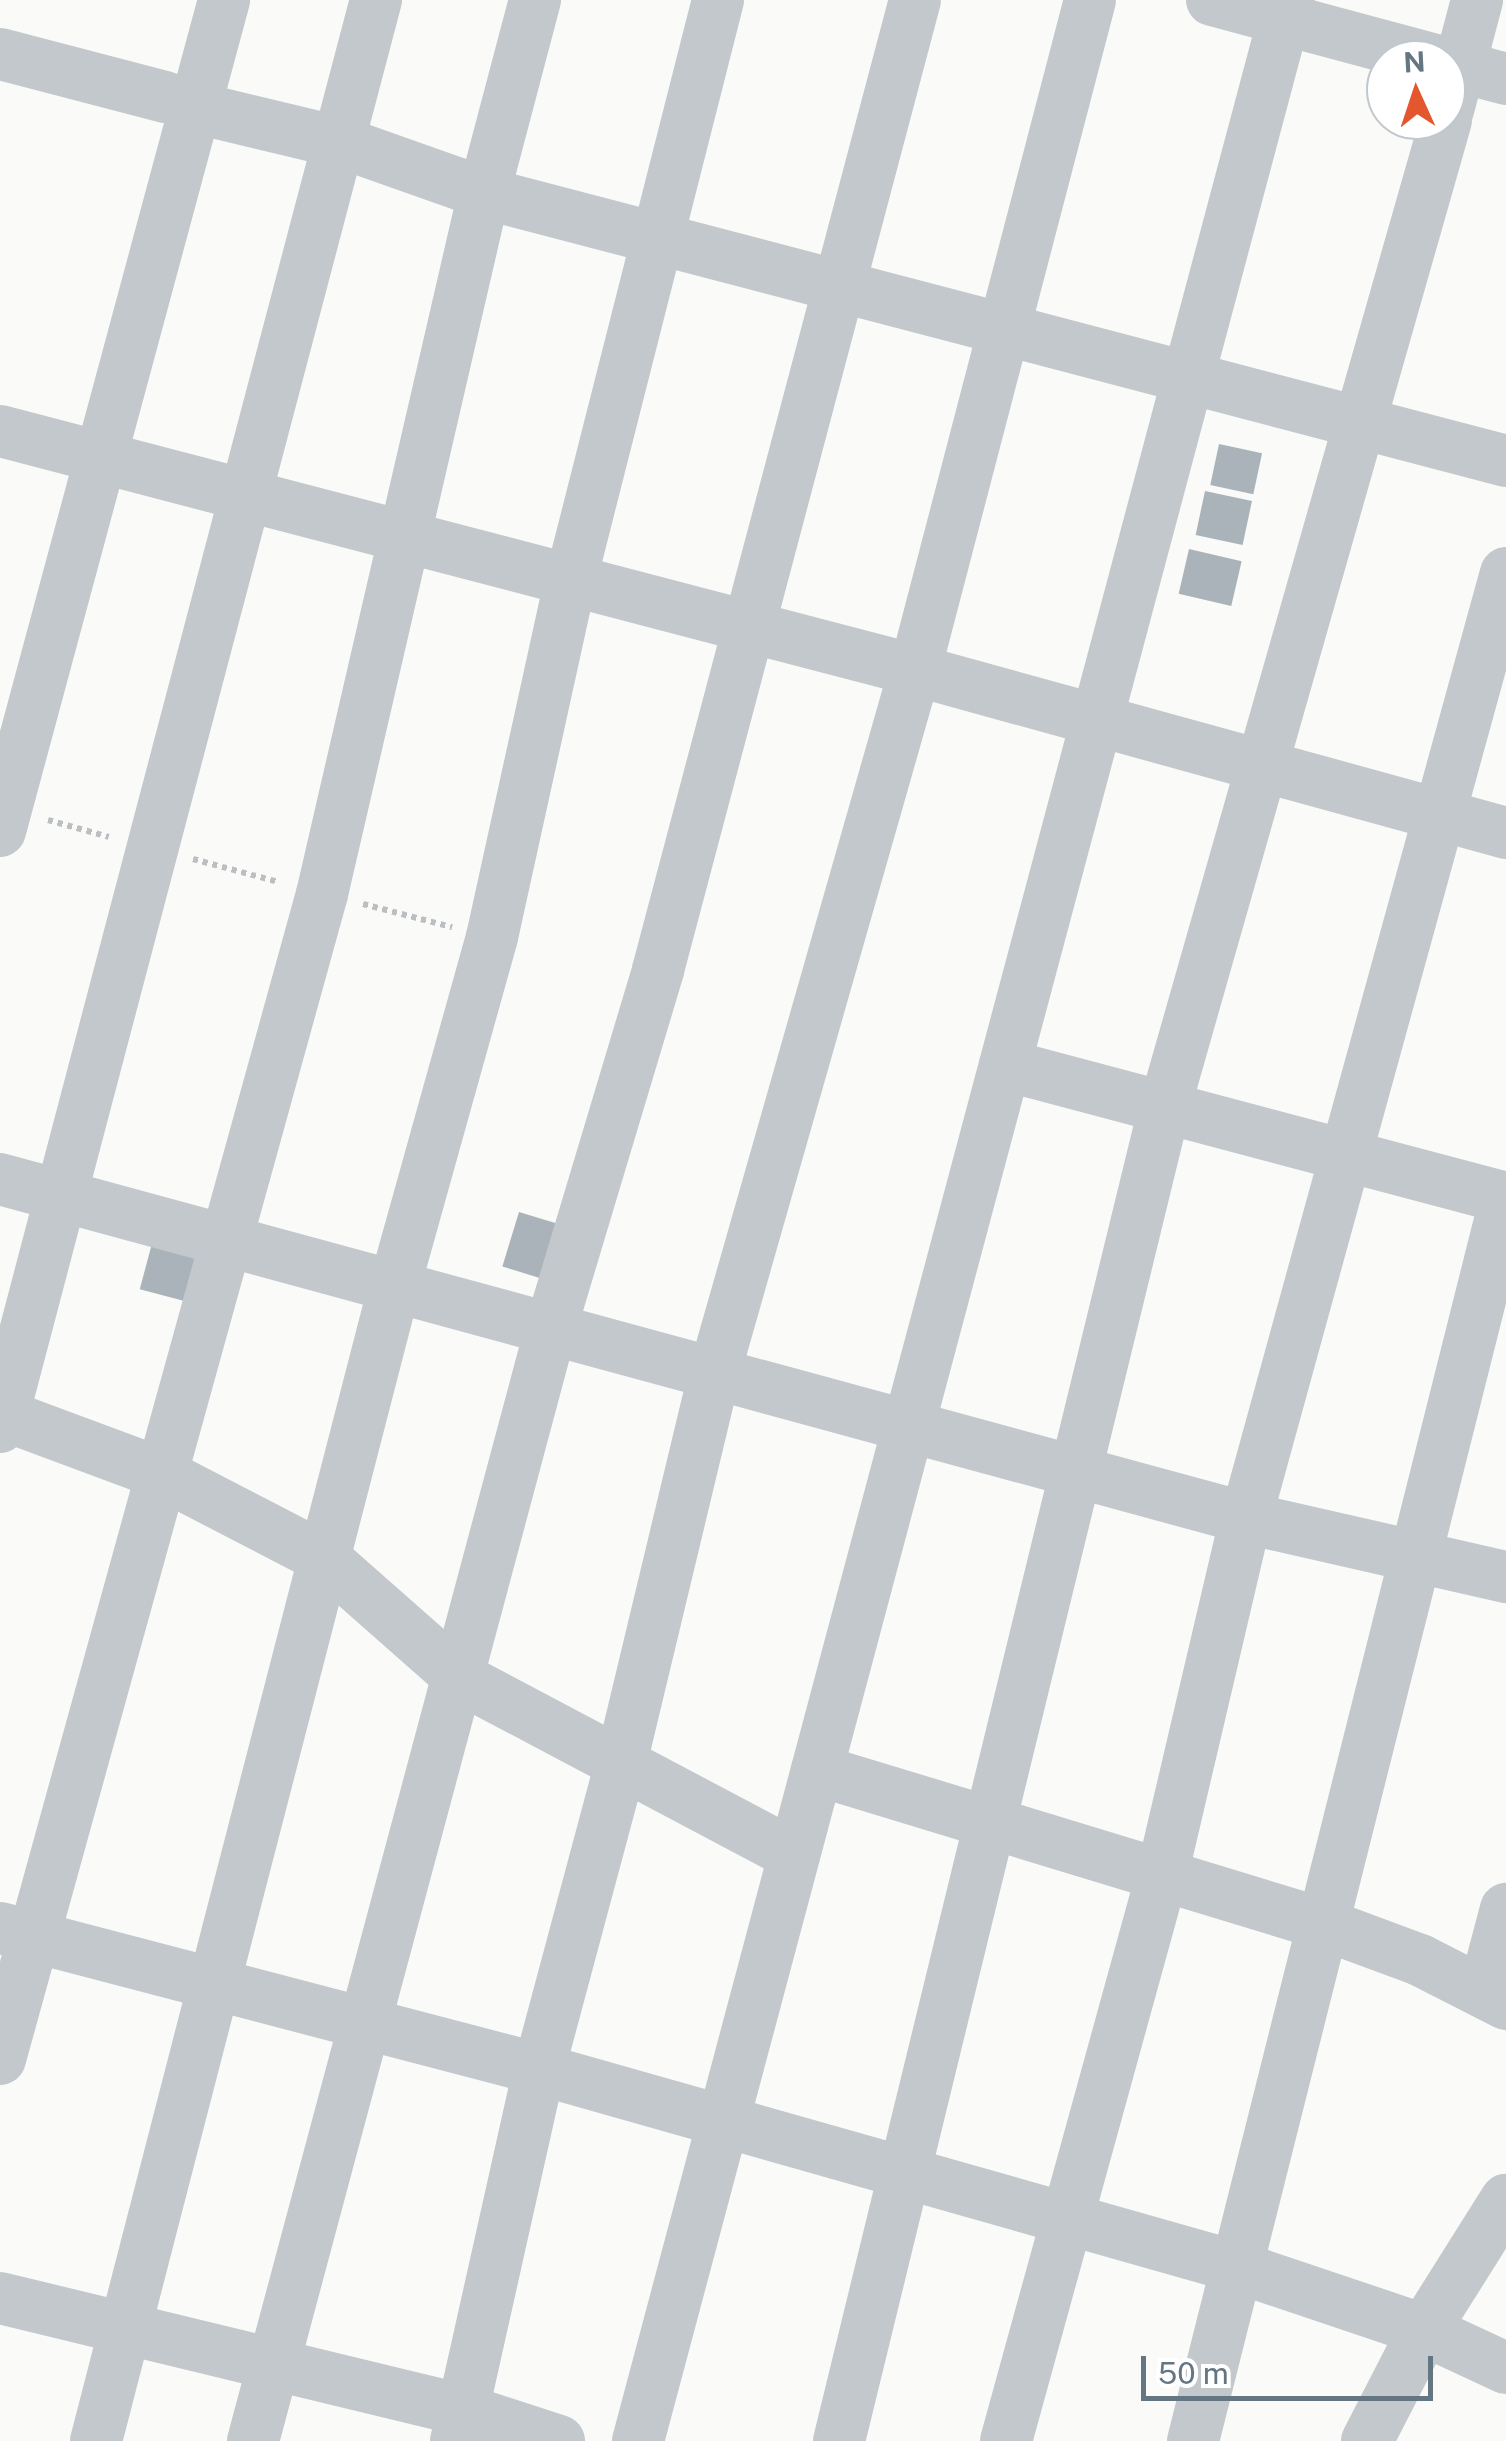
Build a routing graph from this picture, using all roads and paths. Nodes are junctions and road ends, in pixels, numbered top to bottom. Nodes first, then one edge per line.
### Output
1 (188, 0) edge
2 (224, 0) edge
3 (376, 0) edge
4 (535, 0) edge
5 (718, 0) edge
6 (914, 0) edge
7 (1090, 0) edge
8 (1212, 0) edge
9 (1477, 0) edge
10 (1287, 10) edge
11 (1379, 40) edge
12 (1466, 49) edge
13 (0, 54) edge
14 (181, 103) junction
15 (1440, 140) edge
16 (343, 143) junction
17 (484, 192) junction
18 (655, 238) junction
19 (839, 285) junction
20 (1002, 330) junction
21 (1189, 376) junction
22 (1361, 422) junction
23 (0, 431) edge
24 (81, 454) junction
25 (1506, 461) edge
26 (247, 494) junction
27 (404, 535) junction
28 (1506, 573) edge
29 (571, 578) junction
30 (749, 626) junction
31 (915, 670) junction
32 (0, 692) edge
33 (1097, 719) junction
34 (1260, 763) junction
35 (1436, 814) junction
36 (0, 831) edge
37 (1506, 832) edge
38 (1005, 1065) junction
39 (1165, 1106) junction
40 (1347, 1157) junction
41 (0, 1179) edge
42 (62, 1194) junction
43 (1506, 1198) edge
44 (224, 1244) junction
45 (394, 1288) junction
46 (552, 1324) junction
47 (715, 1371) junction
48 (2, 1421) edge
49 (908, 1426) junction
50 (1075, 1471) junction
51 (160, 1473) junction
52 (1246, 1518) junction
53 (1416, 1554) junction
54 (324, 1558) junction
55 (1506, 1577) edge
56 (460, 1678) junction
57 (620, 1768) junction
58 (817, 1770) junction
59 (986, 1820) junction
60 (794, 1855) junction
61 (1162, 1875) junction
62 (1506, 1909) edge
63 (1320, 1923) junction
64 (19, 1933) edge
65 (215, 1986) junction
66 (1495, 1998) edge
67 (360, 2026) junction
68 (0, 2059) edge
69 (539, 2069) junction
70 (722, 2126) junction
71 (901, 2174) junction
72 (1506, 2200) edge
73 (1071, 2220) junction
74 (1234, 2266) junction
75 (0, 2298) edge
76 (129, 2330) junction
77 (1424, 2330) junction
78 (272, 2368) junction
79 (1506, 2368) edge
80 (460, 2426) edge
81 (96, 2441) edge
82 (253, 2441) edge
83 (559, 2441) edge
84 (638, 2441) edge
85 (839, 2441) edge
86 (1006, 2441) edge
87 (1193, 2441) edge
88 (1367, 2441) edge

1 - 14 street
2 - 14 street
3 - 16 street
4 - 17 street
5 - 18 street
6 - 19 street
7 - 20 street
8 - 10 street
9 - 12 street
10 - 11 street
10 - 21 street
13 - 14 street
14 - 16 street
14 - 24 street
15 - 22 street
16 - 17 street
16 - 26 street
17 - 18 street
17 - 27 street
18 - 19 street
18 - 29 street
19 - 20 street
19 - 30 street
20 - 21 street
20 - 31 street
21 - 22 street
21 - 33 street
22 - 25 street
22 - 34 street
23 - 24 street
24 - 26 street
24 - 32 street
24 - 36 street
26 - 27 street
26 - 42 street
27 - 29 street
27 - 44 street
28 - 35 street
29 - 30 street
29 - 45 street
30 - 31 street
30 - 46 street
31 - 33 street
31 - 47 street
33 - 34 street
33 - 38 street
34 - 35 street
34 - 39 street
35 - 37 street
35 - 40 street
38 - 39 street
38 - 49 street
39 - 40 street
39 - 50 street
40 - 43 street
40 - 52 street
41 - 42 street
42 - 44 street
42 - 48 street
43 - 53 street
44 - 45 street
44 - 51 street
45 - 46 street
45 - 54 street
46 - 47 street
46 - 56 street
47 - 49 street
47 - 57 street
48 - 51 street
49 - 50 street
49 - 58 street
50 - 52 street
50 - 59 street
51 - 54 street
51 - 64 street
52 - 53 street
52 - 61 street
53 - 55 street
53 - 63 street
54 - 56 street
54 - 65 street
56 - 57 street
56 - 67 street
57 - 60 street
57 - 69 street
58 - 59 street
58 - 60 street
59 - 61 street
59 - 71 street
60 - 70 street
61 - 63 street
61 - 73 street
62 - 66 street
63 - 66 street
63 - 74 street
64 - 65 street
64 - 68 street
65 - 67 street
65 - 76 street
67 - 69 street
67 - 78 street
69 - 70 street
69 - 80 street
70 - 71 street
70 - 84 street
71 - 73 street
71 - 85 street
72 - 77 street
73 - 74 street
73 - 86 street
74 - 77 street
74 - 87 street
75 - 76 street
76 - 78 street
76 - 81 street
77 - 79 street
77 - 88 street
78 - 80 street
78 - 82 street
80 - 83 street

